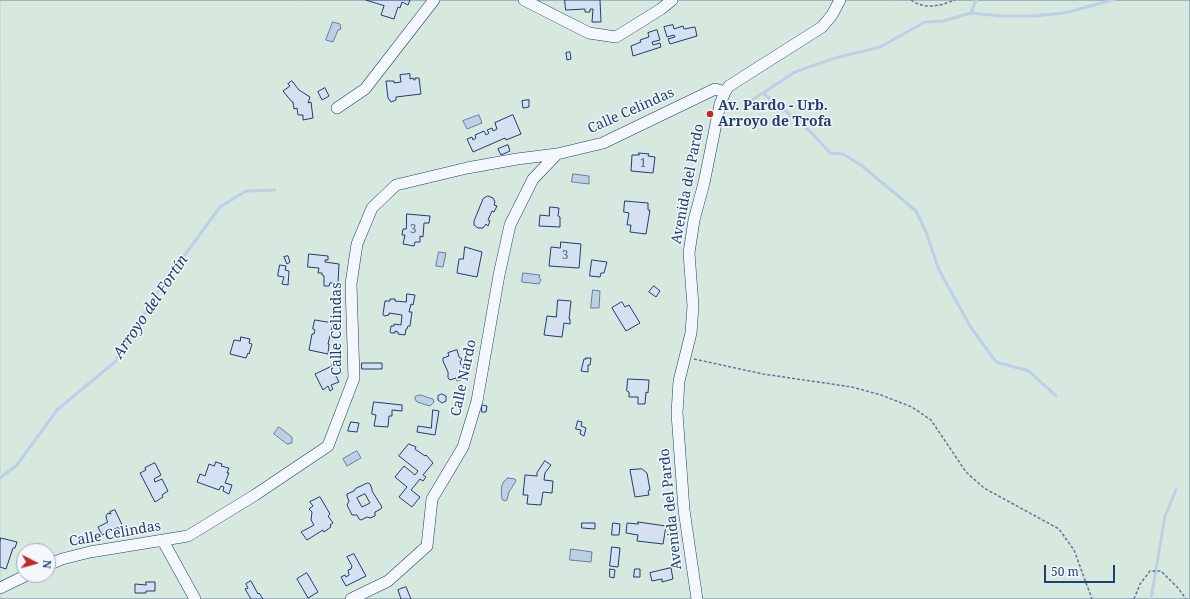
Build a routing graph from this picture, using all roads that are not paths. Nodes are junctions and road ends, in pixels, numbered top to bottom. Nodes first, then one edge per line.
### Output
1 (434, 0) edge
2 (524, 0) edge
3 (672, 0) edge
4 (840, 0) edge
5 (725, 92) junction
6 (337, 108) dead end
7 (557, 154) junction
8 (163, 541) junction
9 (56, 562) edge
10 (16, 580) edge
11 (0, 588) edge
12 (195, 599) edge
13 (352, 599) edge
14 (697, 599) edge

1 - 6 street
2 - 3 street
4 - 5 street, Avenida del Pardo
5 - 7 street, Calle Celindas
5 - 14 street, Avenida del Pardo
7 - 8 street, Calle Celindas
7 - 13 street, Calle Nardo
8 - 9 street, Calle Celindas
8 - 12 street
10 - 11 street

